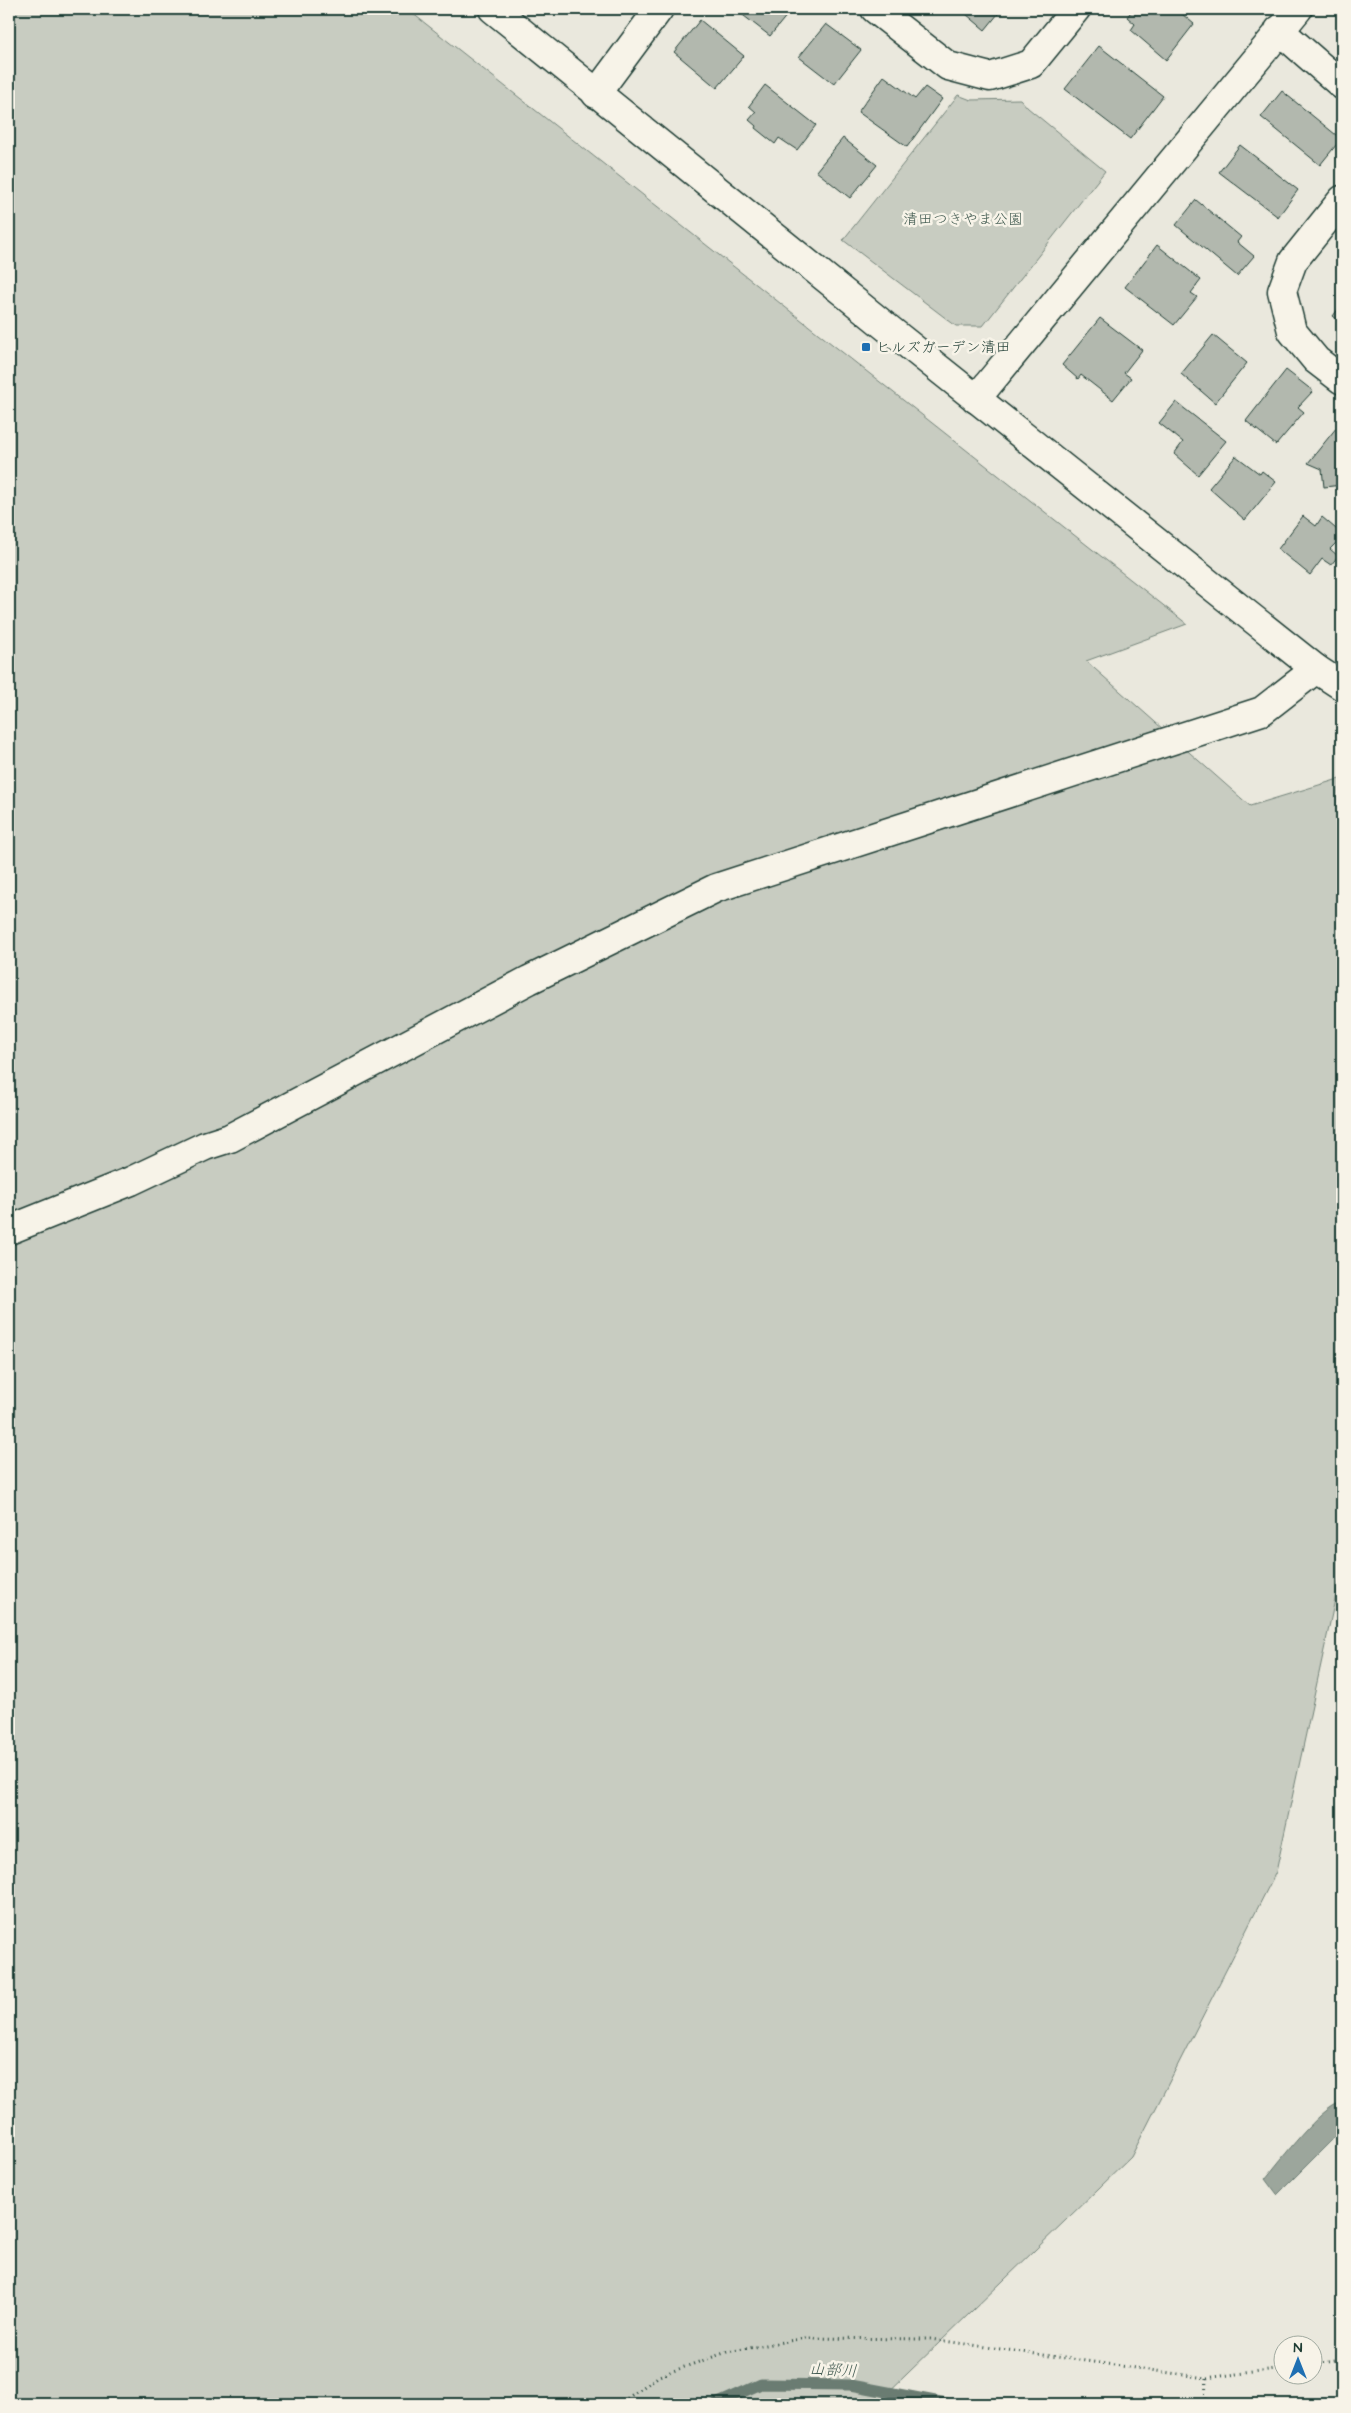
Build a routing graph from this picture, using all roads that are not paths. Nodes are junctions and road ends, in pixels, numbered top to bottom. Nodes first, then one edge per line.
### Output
1 (492, 9) edge
2 (659, 9) edge
3 (875, 9) edge
4 (1076, 9) edge
5 (1298, 9) edge
6 (1278, 30) junction
7 (1342, 85) edge
8 (596, 94) junction
9 (1342, 200) edge
10 (1342, 380) edge
11 (976, 399) junction
12 (1316, 669) junction
13 (1342, 686) edge
14 (9, 1230) edge

1 - 8 street
2 - 8 street
3 - 4 street
5 - 6 street
6 - 7 street
6 - 11 street
8 - 11 street
9 - 10 street
11 - 12 street
12 - 13 street
12 - 14 street

